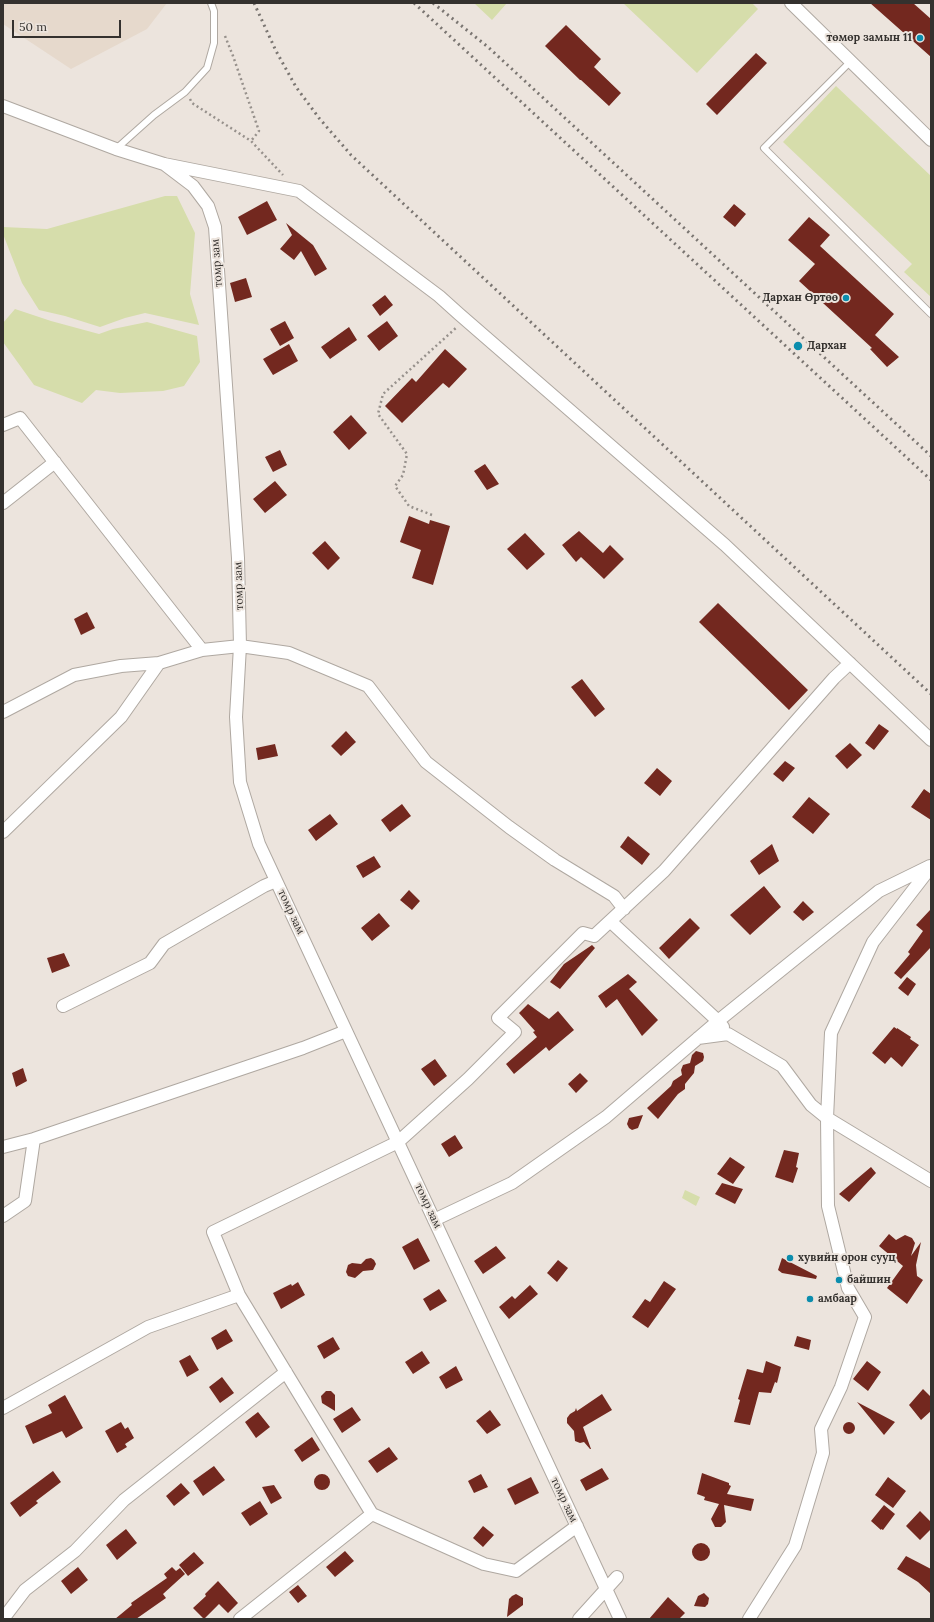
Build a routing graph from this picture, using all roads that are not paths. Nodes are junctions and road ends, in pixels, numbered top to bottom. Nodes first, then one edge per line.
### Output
1 (211, 3) edge
2 (791, 3) edge
3 (851, 61) junction
4 (3, 106) edge
5 (929, 134) edge
6 (116, 149) junction
7 (164, 164) junction
8 (931, 314) edge
9 (3, 425) edge
10 (55, 462) junction
11 (3, 503) edge
12 (240, 646) junction
13 (202, 650) junction
14 (159, 663) junction
15 (850, 663) junction
16 (3, 712) edge
17 (931, 740) edge
18 (3, 832) edge
19 (931, 866) edge
20 (276, 881) junction
21 (624, 909) junction
22 (610, 922) junction
23 (63, 1006) dead end
24 (718, 1021) junction
25 (346, 1031) junction
26 (728, 1034) junction
27 (698, 1038) junction
28 (827, 1118) junction
29 (34, 1139) junction
30 (398, 1142) junction
31 (3, 1147) edge
32 (931, 1181) edge
33 (3, 1216) edge
34 (434, 1220) junction
35 (239, 1295) junction
36 (286, 1372) junction
37 (3, 1408) edge
38 (372, 1514) junction
39 (577, 1526) junction
40 (617, 1577) dead end
41 (606, 1590) junction
42 (3, 1619) edge
43 (240, 1619) edge
44 (579, 1619) edge
45 (620, 1619) edge
46 (749, 1619) edge

1 - 6 lane
2 - 3 street
3 - 5 street
3 - 8 lane
4 - 6 street
6 - 7 street
7 - 12 street, томр зам
7 - 15 street
9 - 10 street
10 - 11 street
10 - 13 street
12 - 13 street
12 - 20 street, томр зам
12 - 21 street
13 - 14 street
14 - 16 street
14 - 18 street
15 - 17 street
15 - 21 street
19 - 24 street
19 - 28 street
20 - 23 street
20 - 25 street, томр зам
21 - 22 street
22 - 24 street
22 - 30 street
24 - 26 street
24 - 27 street
25 - 29 street
25 - 30 street, томр зам
26 - 27 street
26 - 28 street
27 - 34 street
28 - 32 street
28 - 46 street
29 - 31 street
29 - 33 street
30 - 34 street, томр зам
30 - 35 street
34 - 39 street, томр зам
35 - 36 street
35 - 37 street
36 - 38 street
36 - 42 street
38 - 39 street
38 - 43 street
39 - 41 street, томр зам
40 - 41 street
41 - 44 street
41 - 45 street, томр зам

